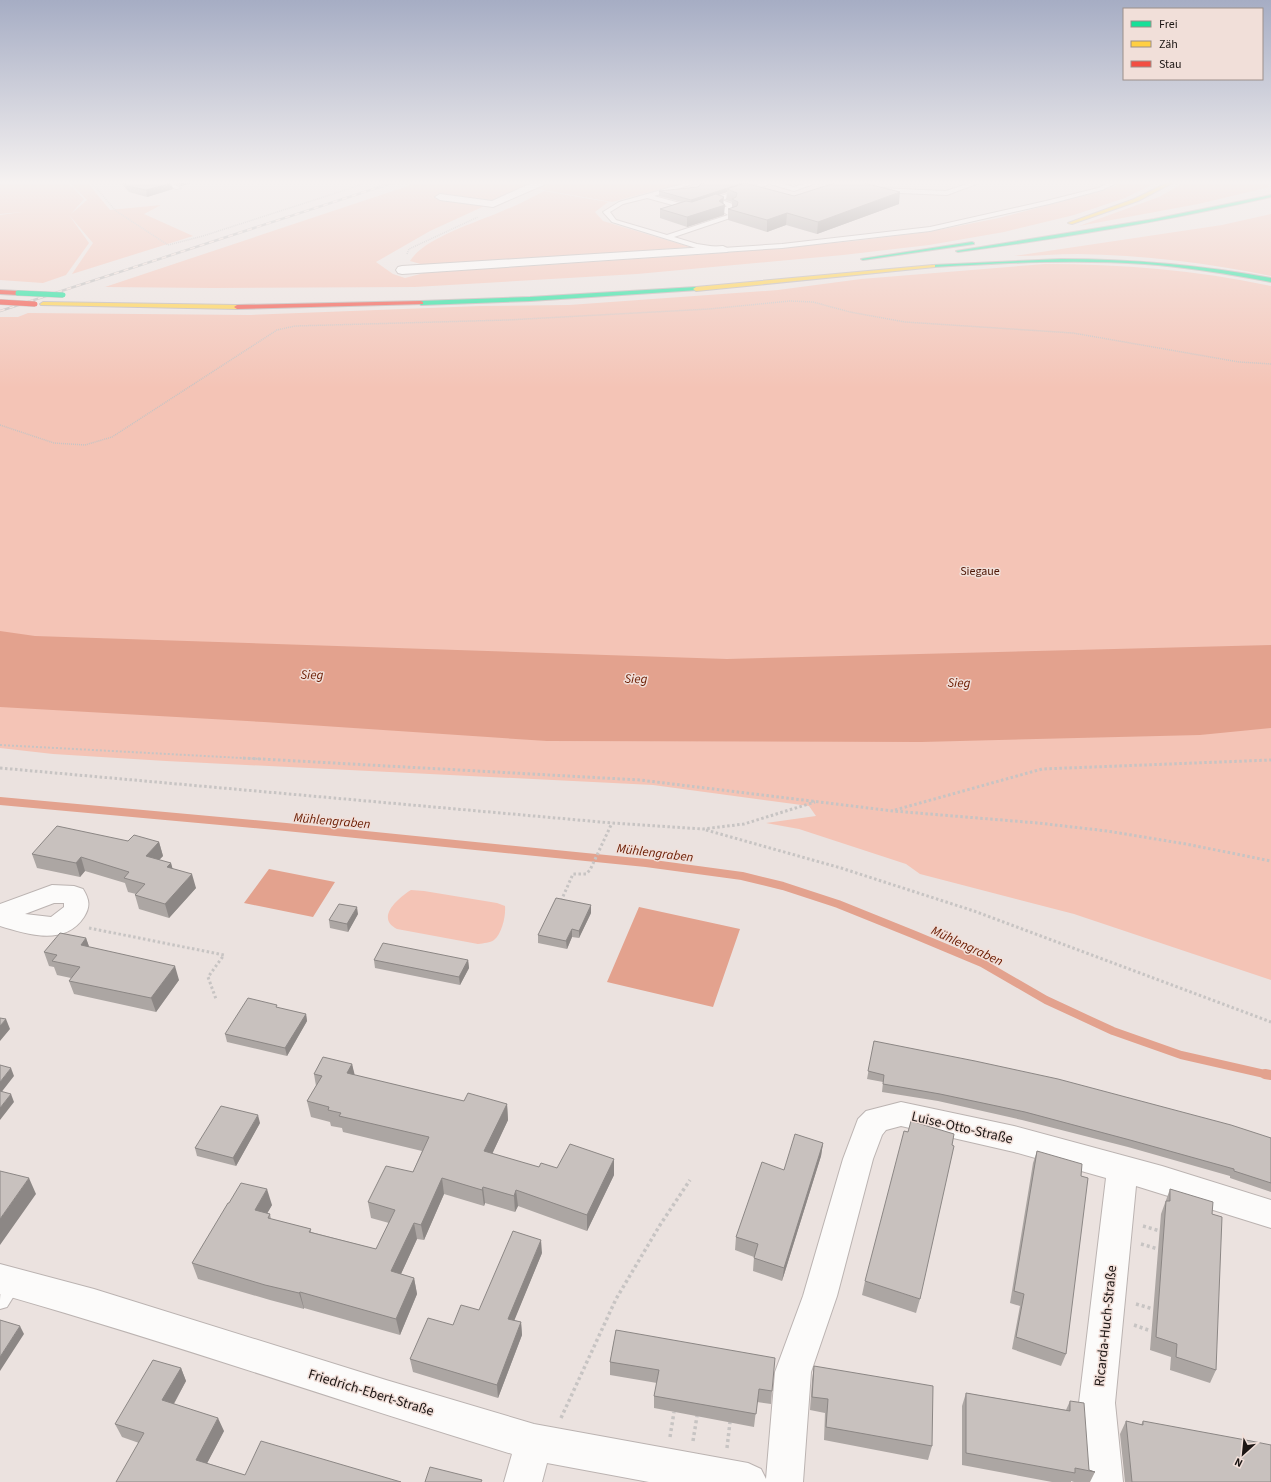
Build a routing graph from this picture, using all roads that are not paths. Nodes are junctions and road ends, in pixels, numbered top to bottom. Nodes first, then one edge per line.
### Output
1 (721, 250) edge
2 (927, 250) edge
3 (958, 250) edge
4 (1020, 250) edge
5 (402, 270) road end
6 (852, 274) junction
7 (1271, 280) edge
8 (510, 290) dead end
9 (0, 292) edge
10 (0, 302) edge
11 (0, 914) edge
12 (0, 917) edge
13 (1122, 1169) junction
14 (1271, 1214) edge
15 (4, 1287) edge
16 (543, 1444) junction
17 (523, 1482) edge
18 (748, 1482) edge
19 (784, 1482) edge
20 (1104, 1482) edge

1 - 5 street
2 - 3 highway
4 - 6 highway
6 - 7 highway
6 - 10 highway, bridge
8 - 9 highway, bridge
11 - 12 street
13 - 14 street, Luise-Otto-Straße
13 - 19 street, Luise-Otto-Straße
13 - 20 street, Ricarda-Huch-Straße
15 - 16 street, Friedrich-Ebert-Straße
16 - 17 street
16 - 18 street, Friedrich-Ebert-Straße

